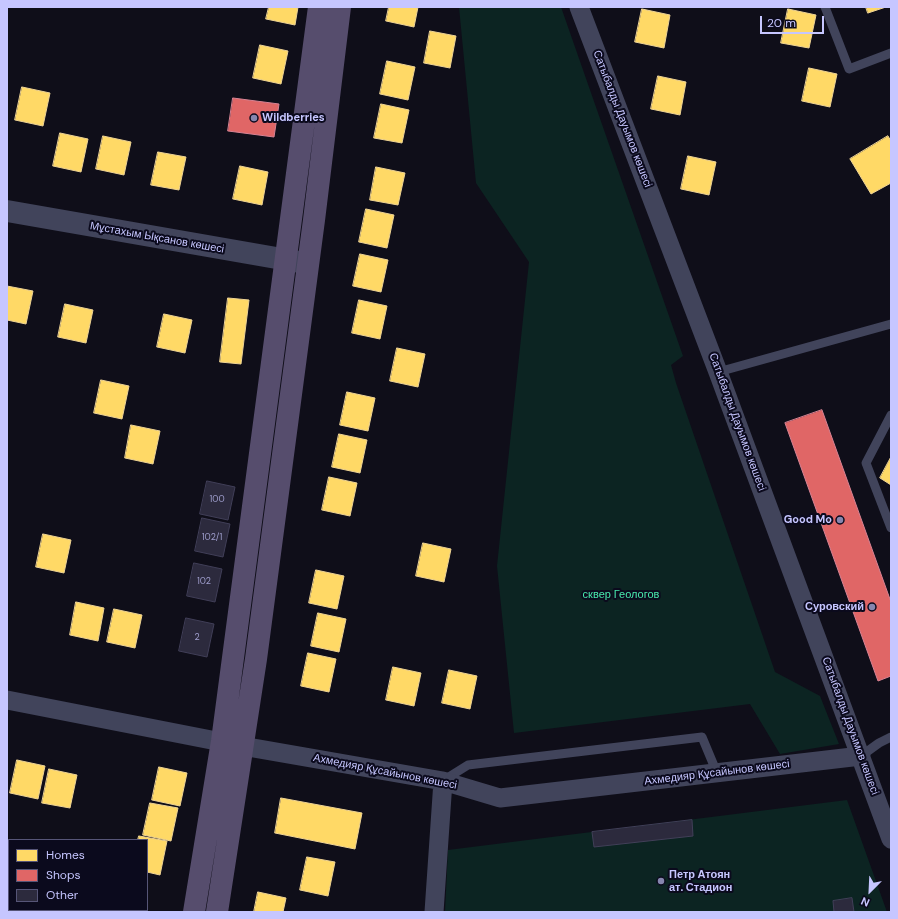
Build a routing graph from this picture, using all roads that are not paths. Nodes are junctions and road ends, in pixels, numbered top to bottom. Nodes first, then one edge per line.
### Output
1 (319, 7) edge
2 (340, 7) edge
3 (579, 7) edge
4 (825, 7) edge
5 (891, 53) edge
6 (7, 211) edge
7 (285, 260) junction
8 (308, 264) junction
9 (891, 324) edge
10 (718, 372) junction
11 (891, 415) edge
12 (891, 528) edge
13 (7, 700) edge
14 (891, 737) edge
15 (232, 744) junction
16 (861, 756) junction
17 (716, 773) junction
18 (443, 781) junction
19 (891, 839) edge
20 (194, 912) edge
21 (217, 912) edge
22 (434, 912) edge

1 - 7 main road
2 - 8 main road
3 - 10 street, Сатыбалды Дауымов көшесі
4 - 5 lane
6 - 7 street, Мұстахым Ықсанов көшесі
7 - 8 street, Мұстахым Ықсанов көшесі
7 - 15 main road
8 - 15 main road
9 - 10 lane
10 - 16 street, Сатыбалды Дауымов көшесі
11 - 12 lane
13 - 15 street, Ахмедияр Құсайынов көшесі
14 - 16 lane
15 - 18 street, Ахмедияр Құсайынов көшесі
15 - 20 main road
15 - 21 main road
16 - 17 street, Ахмедияр Құсайынов көшесі
16 - 19 street, Сатыбалды Дауымов көшесі
17 - 18 street, Ахмедияр Құсайынов көшесі
17 - 18 lane
18 - 22 street

